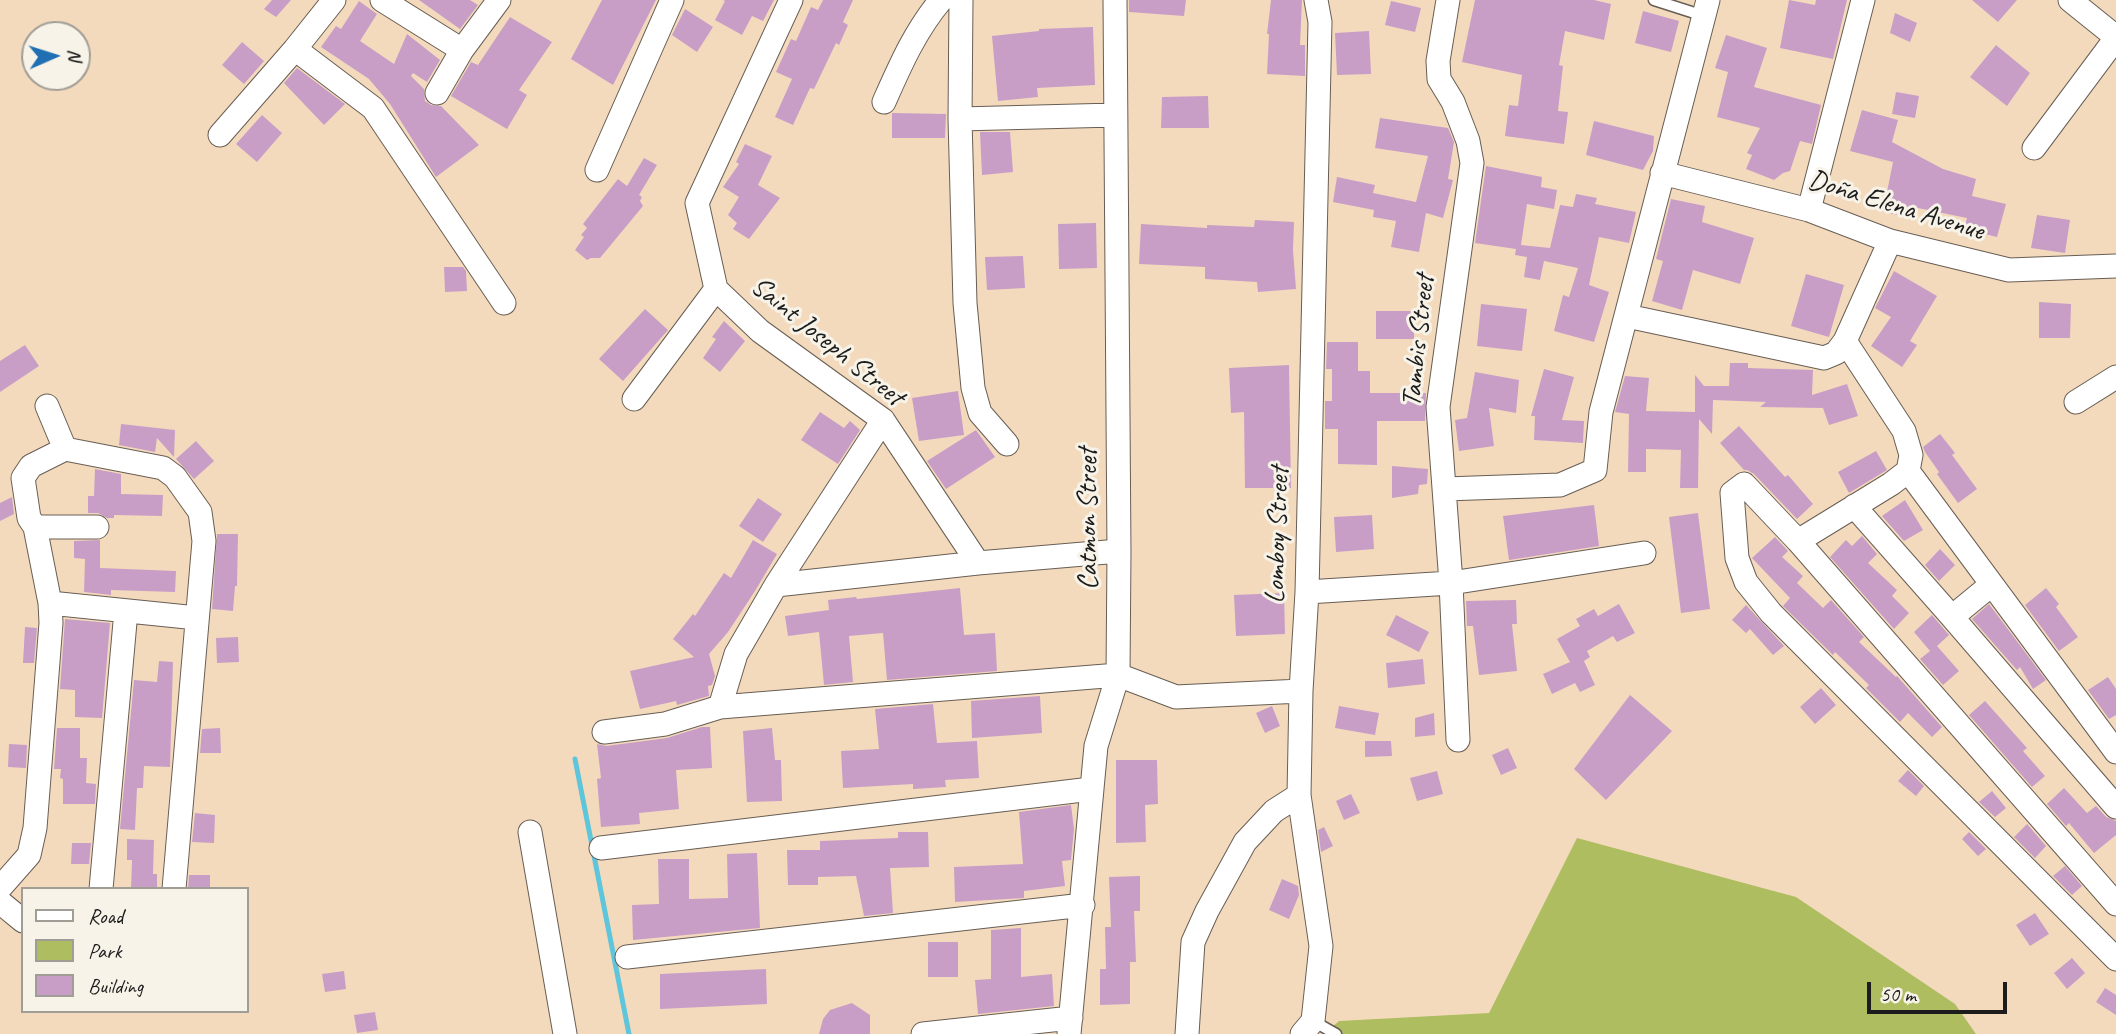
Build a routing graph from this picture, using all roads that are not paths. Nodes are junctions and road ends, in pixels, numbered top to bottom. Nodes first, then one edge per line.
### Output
1 (334, 0) edge
2 (382, 0) edge
3 (499, 0) edge
4 (672, 0) edge
5 (791, 0) edge
6 (941, 0) edge
7 (961, 0) edge
8 (1115, 0) edge
9 (1316, 0) edge
10 (1448, 0) edge
11 (1654, 0) edge
12 (1863, 0) edge
13 (2070, 0) edge
14 (1706, 8) edge
15 (2116, 38) edge
16 (295, 49) junction
17 (462, 50) junction
18 (437, 93) dead end
19 (884, 102) dead end
20 (1115, 115) junction
21 (960, 119) junction
22 (220, 135) dead end
23 (2034, 148) dead end
24 (597, 170) dead end
25 (1662, 173) junction
26 (1809, 210) junction
27 (1890, 241) junction
28 (2116, 266) edge
29 (716, 289) junction
30 (504, 303) dead end
31 (1627, 316) junction
32 (1845, 341) junction
33 (2116, 377) edge
34 (634, 399) dead end
35 (2076, 402) dead end
36 (47, 406) dead end
37 (883, 420) junction
38 (1007, 444) dead end
39 (65, 449) junction
40 (1908, 471) junction
41 (1445, 489) junction
42 (1854, 506) junction
43 (34, 527) junction
44 (97, 527) dead end
45 (1798, 541) junction
46 (1119, 551) junction
47 (1644, 552) dead end
48 (978, 563) junction
49 (1451, 583) junction
50 (1991, 585) junction
51 (776, 586) junction
52 (1307, 592) junction
53 (50, 603) junction
54 (126, 611) junction
55 (1952, 617) junction
56 (197, 618) junction
57 (1118, 675) junction
58 (1301, 691) junction
59 (720, 708) junction
60 (604, 732) dead end
61 (1458, 740) dead end
62 (2112, 746) edge
63 (2079, 763) junction
64 (1091, 789) junction
65 (1300, 795) junction
66 (2116, 807) edge
67 (530, 832) dead end
68 (601, 848) dead end
69 (101, 887) edge
70 (174, 887) edge
71 (0, 888) edge
72 (0, 902) edge
73 (2116, 904) edge
74 (1083, 905) junction
75 (21, 919) edge
76 (627, 957) dead end
77 (2116, 959) edge
78 (1070, 1026) edge
79 (1307, 1028) edge
80 (565, 1034) edge
81 (923, 1034) edge
82 (1187, 1034) edge
83 (1336, 1034) edge

1 - 16 street
2 - 17 street
3 - 17 street
4 - 24 street
5 - 29 street, Saint Joseph Street
6 - 19 street
7 - 21 street
8 - 20 street, Catmon Street
9 - 52 street, Lomboy Street
10 - 41 street, Tambis Street
11 - 14 lane
12 - 26 street
13 - 15 street
14 - 25 street
15 - 23 street
16 - 22 street
16 - 30 street
17 - 18 street
20 - 21 street
20 - 46 street, Catmon Street
21 - 38 street
25 - 26 street, Doña Elena Avenue
25 - 31 street
26 - 27 street, Doña Elena Avenue
27 - 28 street, Doña Elena Avenue
27 - 32 street
29 - 34 street
29 - 37 street, Saint Joseph Street
31 - 32 street
31 - 41 street
32 - 40 street
33 - 35 street
36 - 39 street
37 - 48 street, Saint Joseph Street
37 - 51 street
39 - 43 street
39 - 56 street
40 - 42 street
40 - 50 street
41 - 49 street, Tambis Street
42 - 45 street
42 - 55 street
43 - 44 street
43 - 53 street
45 - 73 street
45 - 77 street
46 - 48 street
46 - 57 street, Catmon Street
47 - 49 street
48 - 51 street
49 - 52 street
49 - 61 street, Tambis Street
50 - 55 street
50 - 62 street
51 - 59 street
52 - 58 street, Lomboy Street
53 - 54 street
53 - 71 street
54 - 56 street
54 - 69 street
55 - 63 street
56 - 70 street
57 - 58 street
57 - 59 street
57 - 64 street, Catmon Street
58 - 65 street, Lomboy Street
59 - 60 street
62 - 63 street
63 - 66 street
64 - 68 street
64 - 74 street, Catmon Street
65 - 79 street, Lomboy Street
65 - 82 street
67 - 80 street
72 - 75 street
74 - 76 street
74 - 78 street, Catmon Street
78 - 81 street
79 - 83 lane

